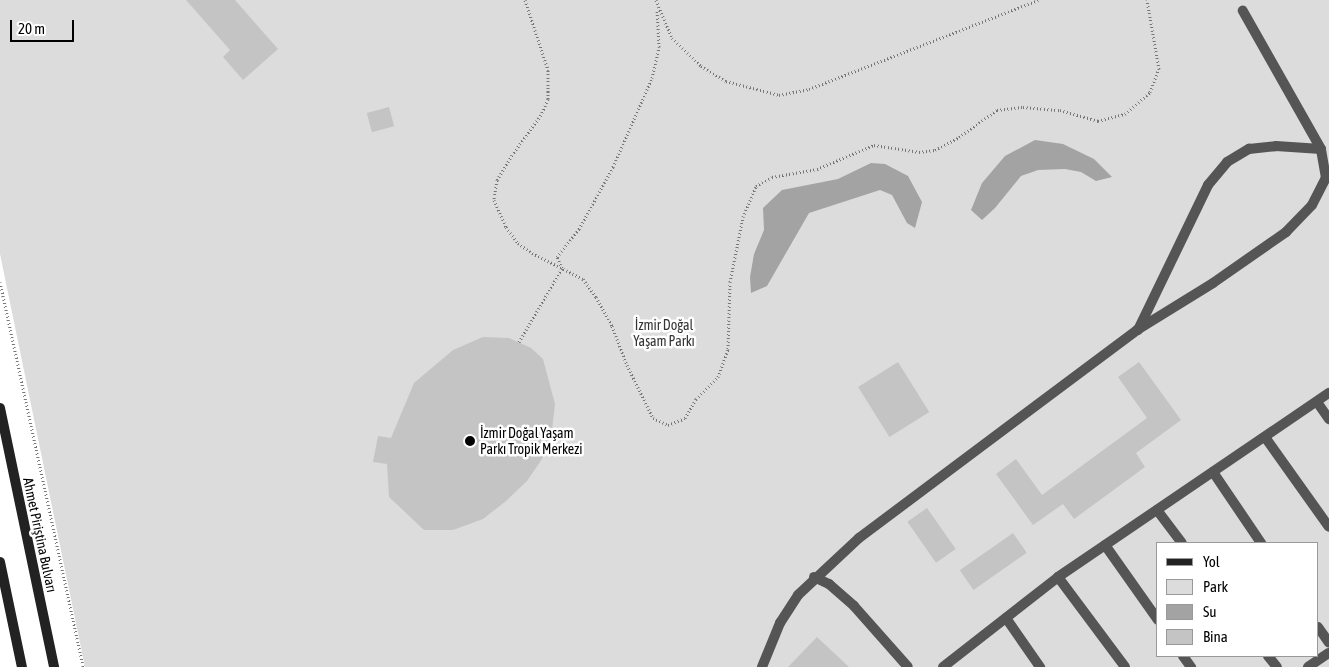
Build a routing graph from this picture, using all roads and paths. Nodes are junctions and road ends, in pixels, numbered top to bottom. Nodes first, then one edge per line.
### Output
1 (525, 0) edge
2 (656, 0) edge
3 (1038, 0) edge
4 (1147, 0) edge
5 (657, 7) junction
6 (1243, 11) dead end
7 (1321, 149) junction
8 (562, 268) junction
9 (0, 282) edge
10 (1138, 330) junction
11 (519, 342) dead end
12 (1329, 394) edge
13 (1317, 402) junction
14 (0, 408) edge
15 (1329, 419) edge
16 (1265, 437) junction
17 (1213, 472) junction
18 (1157, 510) junction
19 (1329, 528) edge
20 (1181, 542) edge
21 (1260, 542) edge
22 (1105, 545) junction
23 (0, 562) edge
24 (814, 577) junction
25 (1058, 577) junction
26 (1156, 617) edge
27 (1006, 618) junction
28 (1319, 628) edge
29 (1329, 643) edge
30 (1329, 653) edge
31 (1269, 657) edge
32 (22, 667) edge
33 (54, 667) edge
34 (83, 667) edge
35 (762, 667) edge
36 (908, 667) edge
37 (943, 667) edge
38 (1040, 667) edge
39 (1125, 667) edge
40 (1277, 667) edge
41 (1308, 667) edge

1 - 8 path
2 - 5 path
3 - 5 path
4 - 8 path
5 - 8 path
6 - 7 lane
7 - 10 lane
7 - 10 lane
8 - 11 path
9 - 34 path
10 - 24 lane
12 - 13 lane
13 - 15 lane
13 - 16 lane
14 - 33 main road, Ahmet Piriştina Bulvarı
16 - 17 lane
16 - 19 lane
17 - 18 lane
17 - 21 lane
18 - 20 lane
18 - 22 lane
22 - 25 lane
22 - 26 lane
23 - 32 main road
24 - 35 lane
24 - 36 lane
25 - 27 lane
25 - 39 lane
27 - 37 lane
27 - 38 lane
28 - 29 lane
30 - 41 lane
31 - 40 lane

